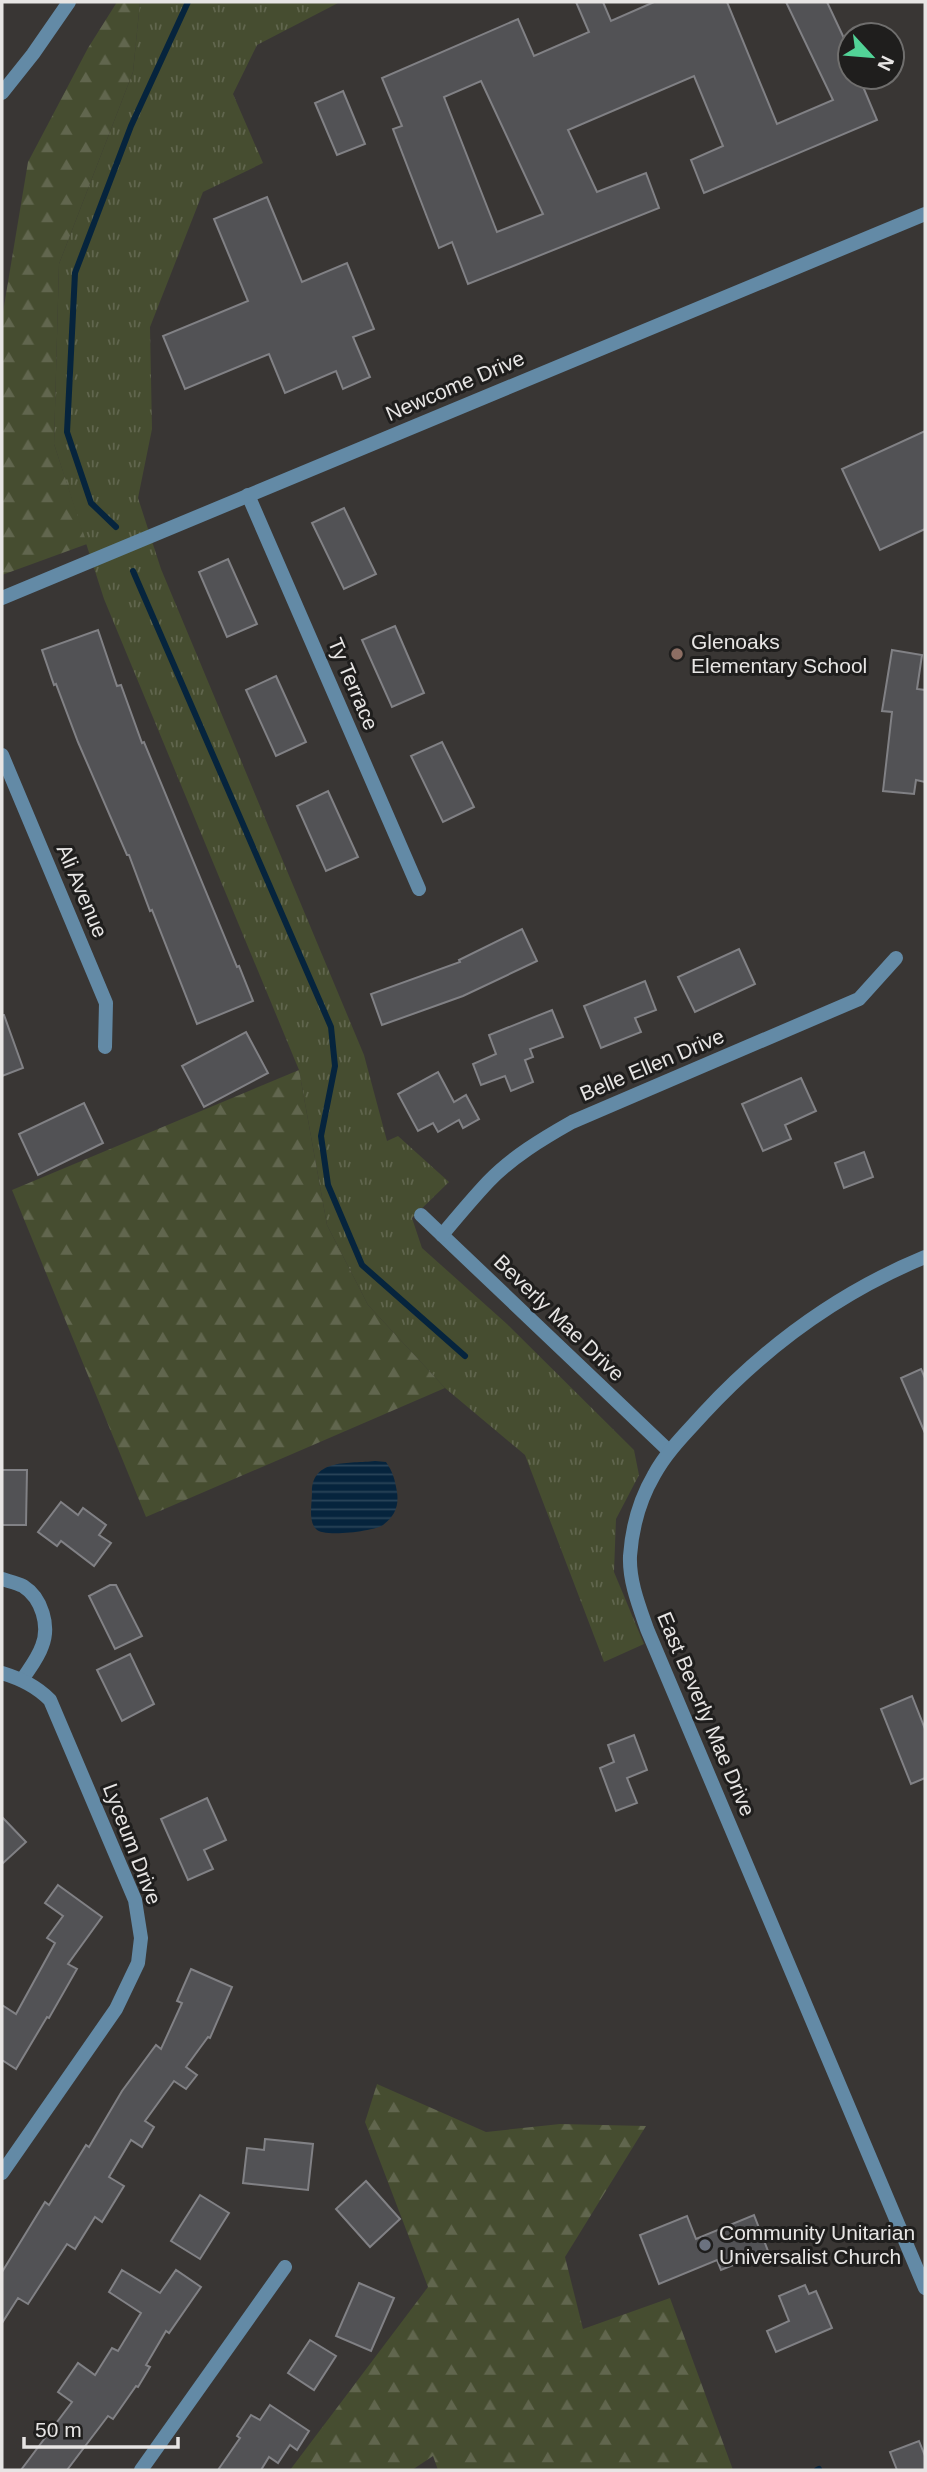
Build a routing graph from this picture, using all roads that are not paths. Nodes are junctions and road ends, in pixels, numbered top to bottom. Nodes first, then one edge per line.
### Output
1 (69, 2) edge
2 (2, 93) edge
3 (925, 214) edge
4 (248, 495) junction
5 (2, 598) edge
6 (2, 755) edge
7 (419, 889) dead end
8 (896, 958) dead end
9 (105, 1047) dead end
10 (421, 1215) dead end
11 (442, 1235) junction
12 (925, 1257) edge
13 (669, 1451) junction
14 (2, 1579) edge
15 (2, 1673) edge
16 (22, 1680) junction
17 (2, 2173) edge
18 (285, 2267) dead end
19 (925, 2288) edge
20 (141, 2470) edge

1 - 2 street
3 - 4 street, Newcome Drive
4 - 5 street, Newcome Drive
4 - 7 street, Ty Terrace
6 - 9 street, Ali Avenue
8 - 11 street, Belle Ellen Drive
10 - 11 street, Beverly Mae Drive
11 - 13 street, Beverly Mae Drive
12 - 13 street, East Beverly Mae Drive
13 - 19 street, East Beverly Mae Drive
14 - 16 street
15 - 16 street, Lyceum Drive
16 - 17 street, Lyceum Drive
18 - 20 street

